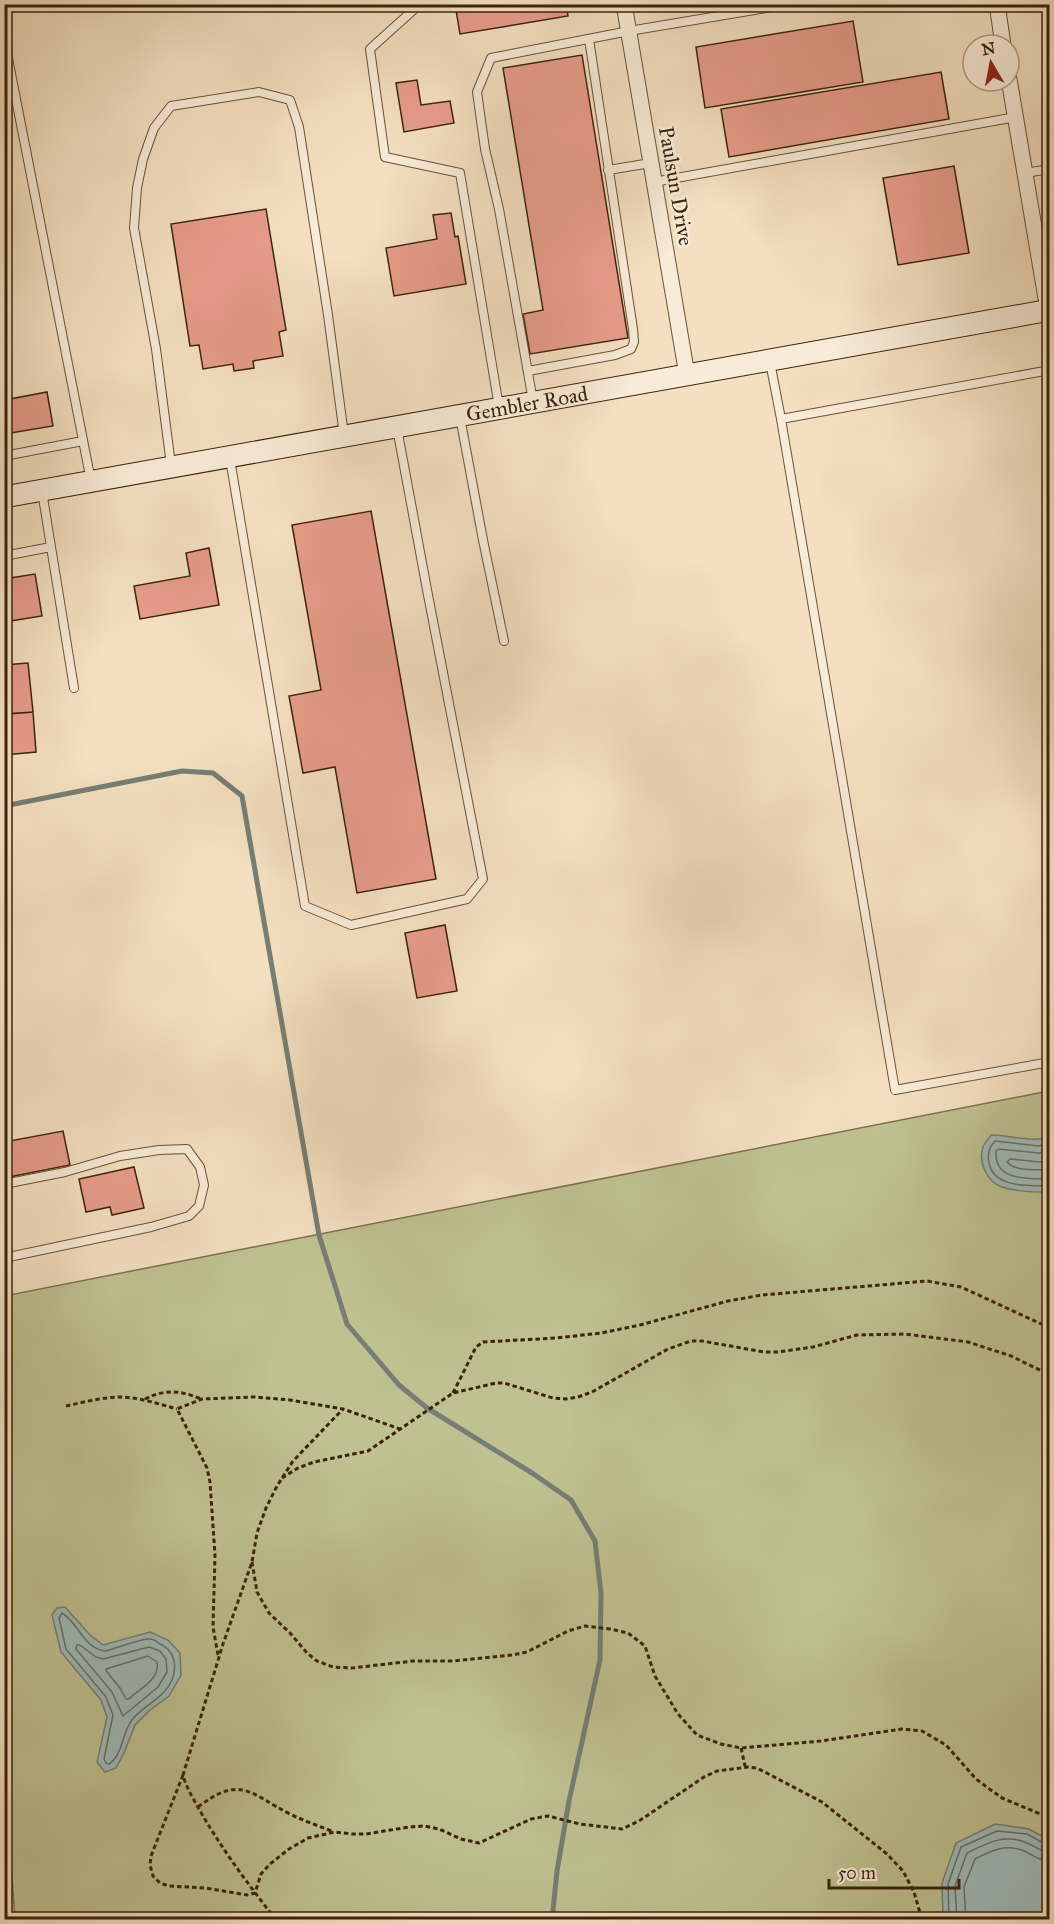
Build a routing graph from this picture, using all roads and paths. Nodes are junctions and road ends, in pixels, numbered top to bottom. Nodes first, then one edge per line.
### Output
1 (420, 4) edge
2 (624, 4) edge
3 (789, 4) edge
4 (997, 4) edge
5 (629, 32) junction
6 (1001, 33) edge
7 (4, 38) edge
8 (588, 39) junction
9 (1012, 93) edge
10 (1016, 117) junction
11 (651, 163) junction
12 (1050, 169) edge
13 (608, 170) junction
14 (1025, 173) junction
15 (654, 182) junction
16 (1049, 310) edge
17 (770, 360) junction
18 (1050, 370) edge
19 (528, 372) junction
20 (687, 375) junction
21 (533, 403) junction
22 (500, 408) junction
23 (460, 416) junction
24 (781, 419) junction
25 (397, 427) junction
26 (345, 436) junction
27 (83, 441) junction
28 (4, 456) edge
29 (229, 457) junction
30 (171, 467) junction
31 (91, 482) junction
32 (42, 490) junction
33 (4, 497) edge
34 (4, 531) edge
35 (51, 547) junction
36 (504, 641) dead end
37 (74, 688) dead end
38 (1050, 1062) edge
39 (4, 1184) edge
40 (4, 1258) edge
41 (1050, 1328) edge
42 (1050, 1375) edge
43 (453, 1393) junction
44 (202, 1399) junction
45 (143, 1400) junction
46 (66, 1406) dead end
47 (177, 1409) junction
48 (343, 1409) junction
49 (400, 1429) junction
50 (282, 1478) junction
51 (252, 1562) junction
52 (219, 1657) junction
53 (741, 1748) junction
54 (746, 1767) junction
55 (183, 1775) junction
56 (198, 1807) junction
57 (1050, 1818) edge
58 (334, 1832) junction
59 (255, 1893) junction
60 (276, 1920) edge
61 (922, 1920) edge

1 - 22 lane
2 - 5 street, Paulsun Drive
3 - 5 lane
4 - 6 street
5 - 8 lane
5 - 11 street, Paulsun Drive
7 - 27 lane
8 - 13 lane
8 - 19 lane
9 - 10 street
10 - 14 street
10 - 15 lane
11 - 13 lane
11 - 15 street, Paulsun Drive
12 - 14 lane
13 - 19 lane
14 - 16 street
15 - 20 street, Paulsun Drive
16 - 17 main road, Gembler Road
17 - 20 main road, Gembler Road
17 - 24 lane
18 - 24 lane
19 - 21 lane
20 - 21 main road, Gembler Road
21 - 22 main road, Gembler Road
22 - 23 main road, Gembler Road
23 - 25 main road, Gembler Road
23 - 36 lane
24 - 38 lane
25 - 26 main road, Gembler Road
25 - 29 lane
26 - 29 main road, Gembler Road
26 - 30 lane
27 - 28 lane
27 - 31 lane
29 - 30 main road, Gembler Road
30 - 31 main road, Gembler Road
31 - 32 main road, Gembler Road
32 - 33 main road, Gembler Road
32 - 35 lane
34 - 35 lane
35 - 37 lane
39 - 40 lane
41 - 43 path
42 - 43 path
43 - 49 path
44 - 45 path
44 - 47 path
44 - 48 path
45 - 46 path
45 - 47 path
47 - 52 path
48 - 49 path
48 - 50 path
49 - 50 path
50 - 51 path
51 - 52 path
51 - 53 path
52 - 55 path
53 - 54 path
53 - 57 path
54 - 58 path
54 - 61 path
55 - 56 path
55 - 59 path
56 - 58 path
56 - 59 path
58 - 59 path
59 - 60 path

